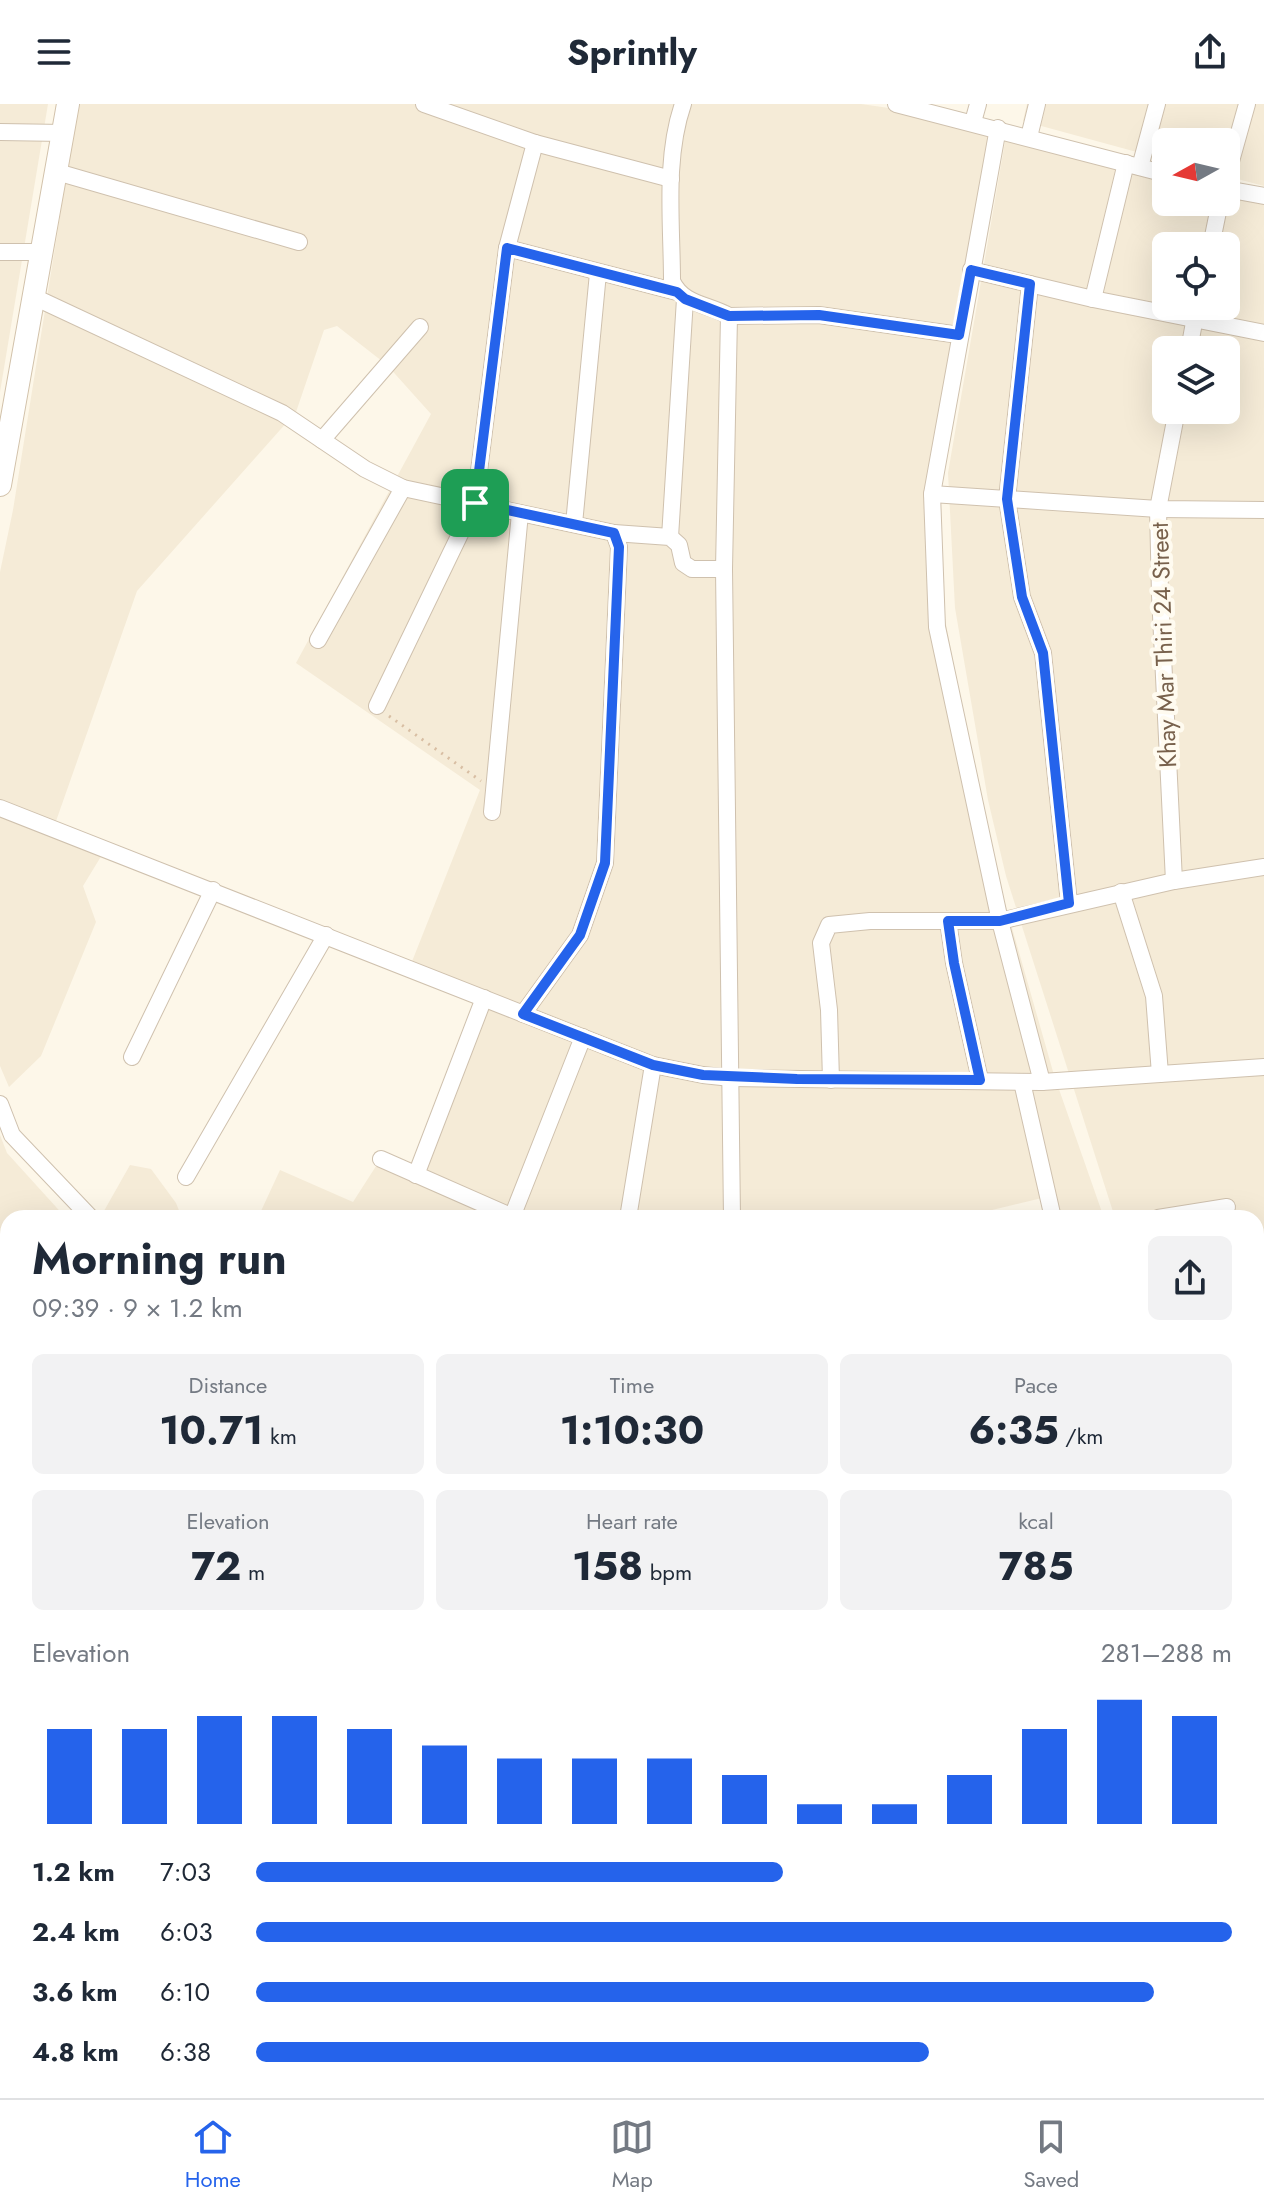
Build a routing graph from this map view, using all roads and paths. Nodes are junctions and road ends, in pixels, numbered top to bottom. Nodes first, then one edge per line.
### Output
1 (68, 104) edge
2 (424, 104) edge
3 (683, 104) edge
4 (896, 104) edge
5 (978, 104) edge
6 (1037, 104) edge
7 (1157, 104) edge
8 (1247, 104) edge
9 (973, 122) junction
10 (998, 128) junction
11 (1240, 129) edge
12 (0, 132) edge
13 (64, 133) junction
14 (1029, 137) junction
15 (535, 143) junction
16 (1133, 165) junction
17 (1152, 170) edge
18 (57, 172) junction
19 (671, 179) junction
20 (1240, 192) edge
21 (1264, 196) edge
22 (299, 242) dead end
23 (507, 248) junction
24 (0, 252) edge
25 (43, 252) junction
26 (971, 270) junction
27 (598, 273) junction
28 (1030, 284) junction
29 (681, 295) junction
30 (34, 297) junction
31 (1093, 299) junction
32 (1152, 307) edge
33 (729, 316) junction
34 (1220, 320) edge
35 (420, 327) dead end
36 (1264, 333) edge
37 (959, 335) junction
38 (1174, 424) edge
39 (322, 440) junction
40 (0, 485) edge
41 (403, 488) junction
42 (932, 494) junction
43 (1007, 499) junction
44 (475, 503) junction
45 (1158, 509) junction
46 (1264, 510) edge
47 (520, 513) junction
48 (574, 524) junction
49 (614, 533) junction
50 (670, 537) junction
51 (724, 569) junction
52 (318, 640) dead end
53 (377, 706) joint
54 (494, 791) junction
55 (0, 808) edge
56 (492, 812) dead end
57 (1264, 867) edge
58 (1174, 881) junction
59 (213, 890) junction
60 (1121, 892) junction
61 (1069, 903) junction
62 (948, 921) junction
63 (1000, 921) junction
64 (326, 935) junction
65 (484, 998) junction
66 (523, 1014) junction
67 (583, 1037) junction
68 (132, 1057) dead end
69 (653, 1065) junction
70 (1264, 1067) edge
71 (1160, 1074) junction
72 (731, 1078) junction
73 (831, 1080) junction
74 (980, 1080) junction
75 (1022, 1082) junction
76 (1042, 1082) junction
77 (0, 1104) edge
78 (381, 1159) dead end
79 (416, 1175) junction
80 (186, 1177) dead end
81 (1227, 1207) dead end
82 (83, 1210) edge
83 (497, 1210) edge
84 (516, 1210) edge
85 (629, 1210) edge
86 (732, 1210) edge
87 (1051, 1210) edge
88 (1208, 1210) edge

1 - 13 street
2 - 15 street
3 - 19 street
4 - 9 street
5 - 9 street
6 - 14 street
7 - 16 street
8 - 11 street
9 - 10 street
10 - 14 street
10 - 26 street
12 - 13 street
13 - 18 street
14 - 16 street
15 - 19 street
15 - 23 street
16 - 17 street
16 - 31 street
18 - 22 street
18 - 25 street
19 - 29 street
20 - 21 street
23 - 27 street
23 - 44 street
24 - 25 street
25 - 30 street
26 - 28 street
26 - 37 street
27 - 29 street
27 - 48 street
28 - 31 street
28 - 43 street
29 - 33 street
29 - 50 street
30 - 39 street
30 - 40 street
31 - 32 street
33 - 37 street
33 - 51 street
34 - 36 street
35 - 39 street
37 - 42 street
38 - 45 street, Khay Mar Thiri 24 Street
39 - 41 street
41 - 44 street
41 - 52 street
42 - 43 street
42 - 63 street
43 - 45 street
43 - 61 street
44 - 47 street
44 - 53 street
45 - 46 street
45 - 58 street, Khay Mar Thiri 24 Street
47 - 48 street
47 - 54 street
48 - 49 street
49 - 50 street
49 - 66 street
50 - 51 street
51 - 72 street
53 - 54 path
54 - 56 street
55 - 59 street
57 - 58 street
58 - 60 street
59 - 64 street
59 - 68 street
60 - 61 street
60 - 71 street
61 - 63 street
62 - 63 street
62 - 73 street
62 - 74 street
63 - 76 street
64 - 65 street
64 - 80 street
65 - 66 street
65 - 79 street
66 - 67 street
67 - 69 street
67 - 84 street
69 - 72 street
69 - 85 street
70 - 71 street
71 - 76 street
72 - 73 street
72 - 86 street
73 - 74 street
74 - 75 street
75 - 76 street
75 - 87 street
77 - 82 street
78 - 79 street
79 - 83 street
81 - 88 street

